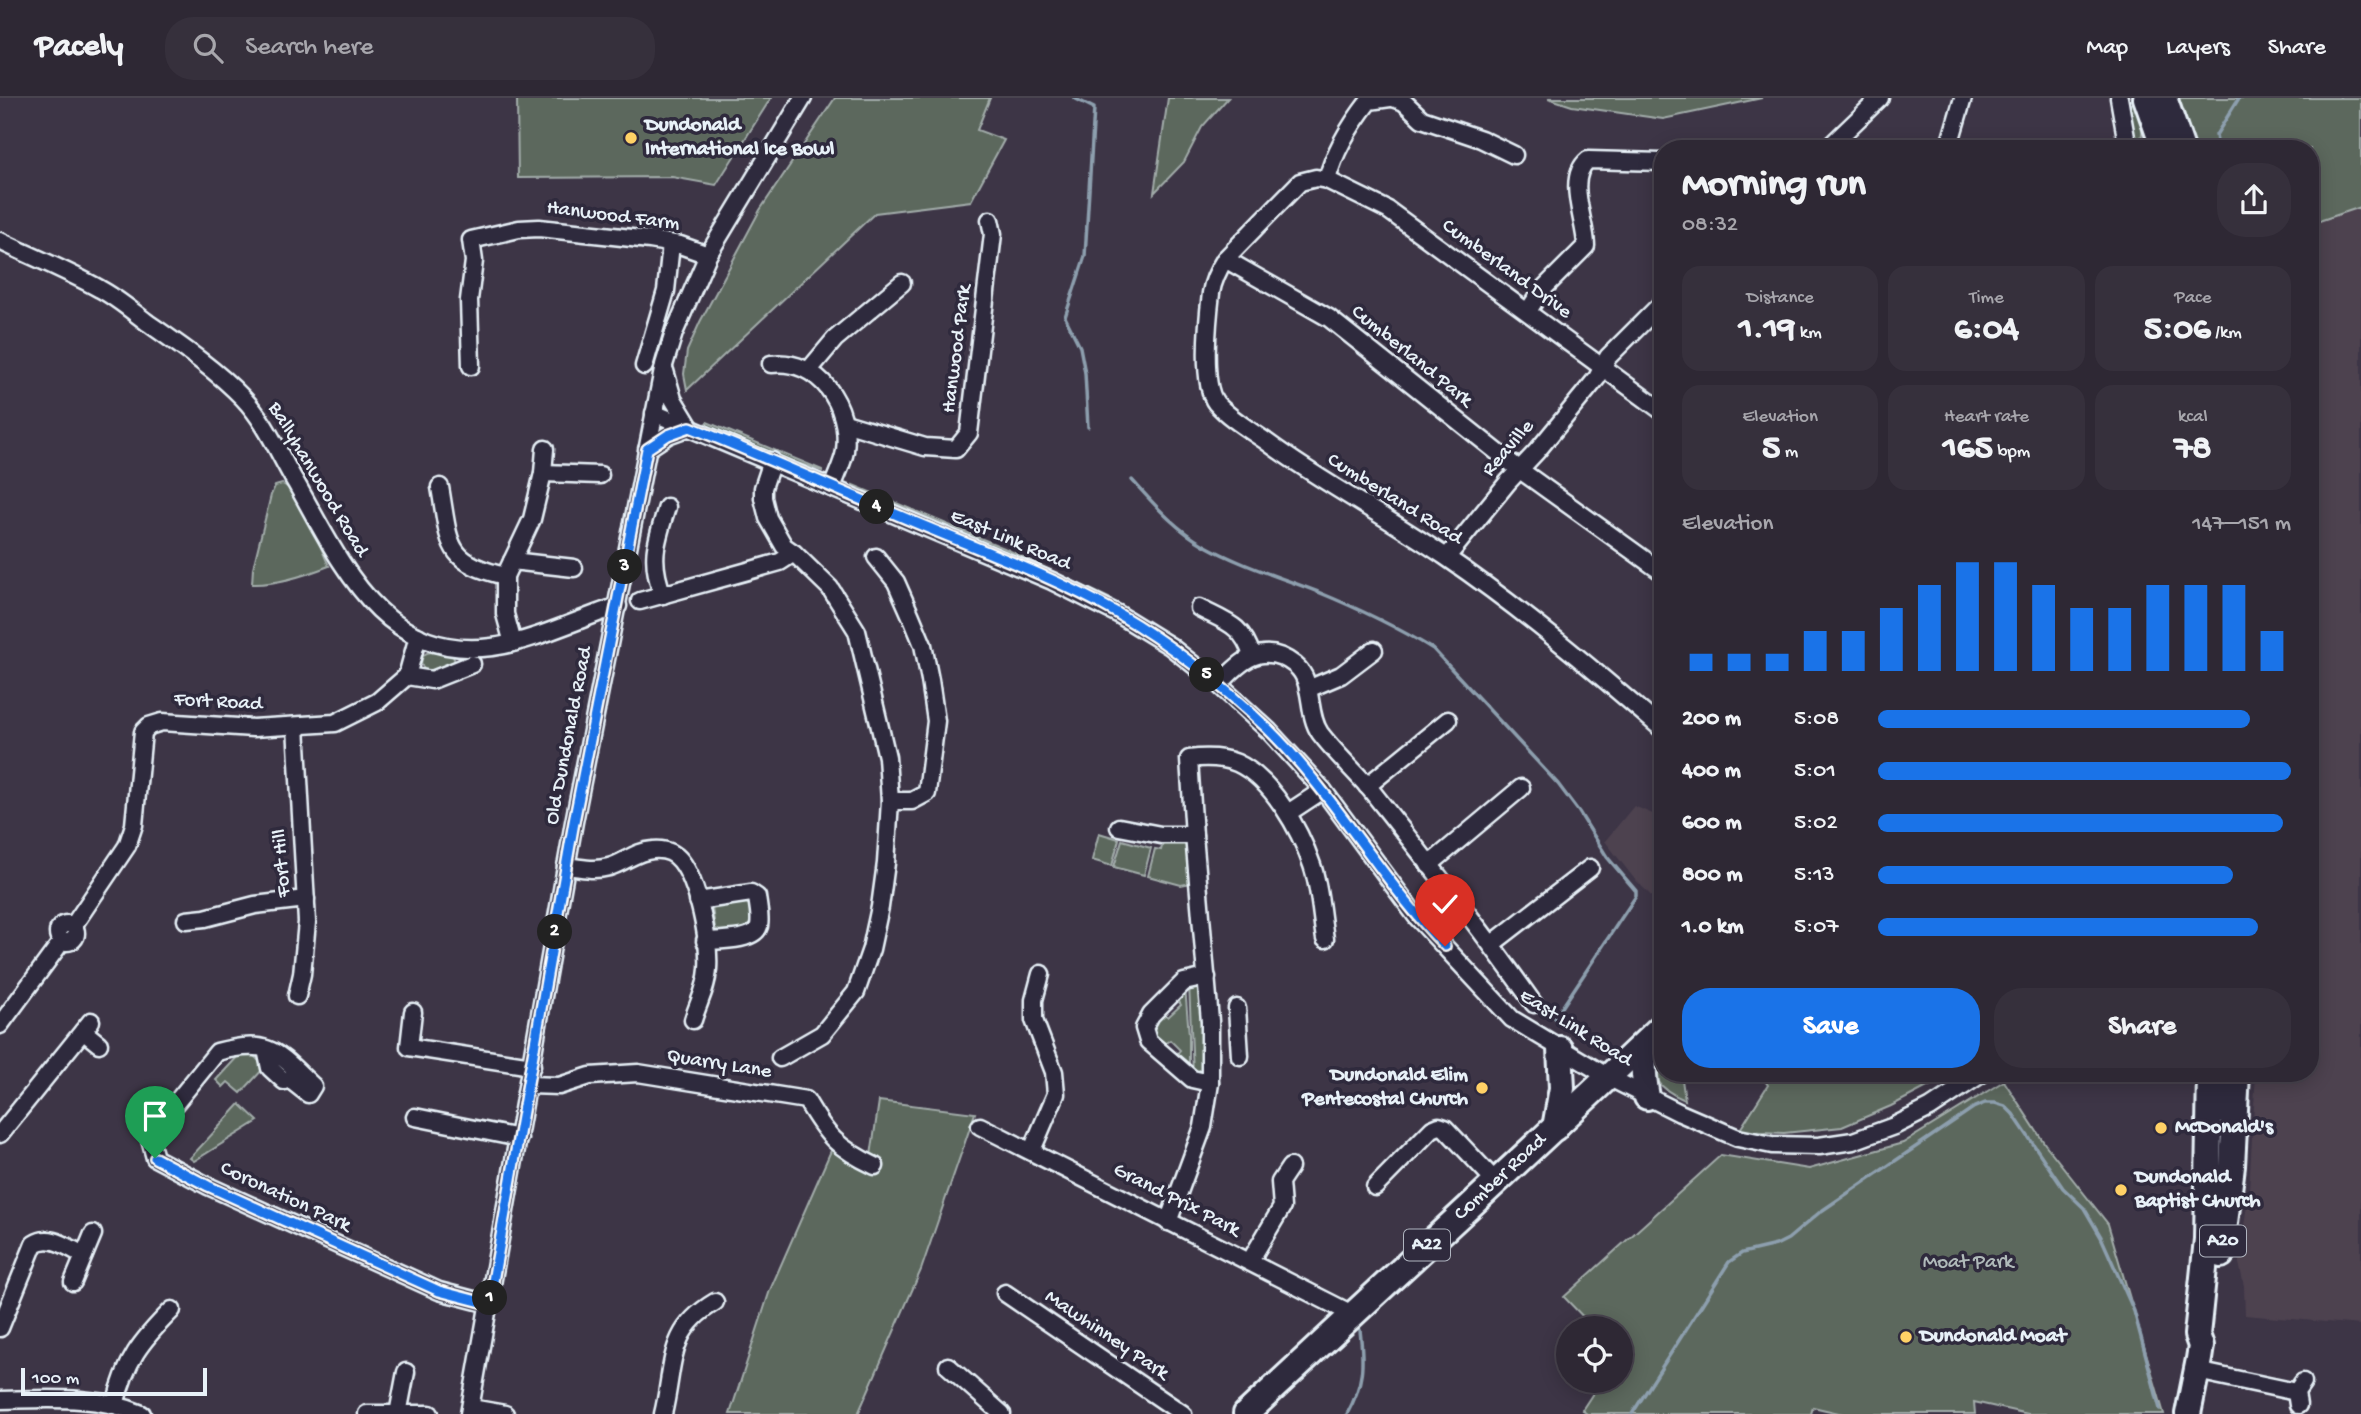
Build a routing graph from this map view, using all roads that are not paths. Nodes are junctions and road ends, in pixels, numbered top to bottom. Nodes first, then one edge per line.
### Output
1 (803, 98) edge
2 (1392, 98) edge
3 (1880, 98) edge
4 (1963, 98) edge
5 (2119, 98) edge
6 (2146, 98) edge
7 (2164, 98) edge
8 (1836, 140) edge
9 (1951, 140) edge
10 (2127, 140) edge
11 (2157, 140) edge
12 (2179, 140) edge
13 (1514, 155) dead end
14 (1654, 162) edge
15 (1322, 179) junction
16 (990, 220) dead end
17 (466, 223) dead end
18 (471, 240) junction
19 (0, 241) edge
20 (671, 244) junction
21 (708, 255) junction
22 (1225, 259) junction
23 (902, 283) dead end
24 (1528, 311) junction
25 (1654, 311) edge
26 (771, 364) dead end
27 (664, 365) junction
28 (471, 366) dead end
29 (644, 366) dead end
30 (1603, 367) junction
31 (809, 370) junction
32 (1654, 405) edge
33 (654, 413) junction
34 (845, 423) junction
35 (690, 427) junction
36 (545, 449) dead end
37 (647, 449) junction
38 (772, 461) junction
39 (1520, 470) junction
40 (542, 473) junction
41 (600, 475) dead end
42 (440, 487) dead end
43 (832, 488) junction
44 (667, 507) dead end
45 (794, 553) junction
46 (876, 557) dead end
47 (1447, 558) junction
48 (1654, 566) edge
49 (574, 568) dead end
50 (509, 569) junction
51 (663, 595) junction
52 (640, 601) dead end
53 (618, 606) junction
54 (1199, 608) dead end
55 (418, 636) junction
56 (513, 643) junction
57 (1374, 650) dead end
58 (1252, 656) junction
59 (472, 664) dead end
60 (407, 676) junction
61 (1219, 685) junction
62 (1308, 689) junction
63 (1448, 720) dead end
64 (1654, 722) edge
65 (296, 726) junction
66 (1367, 786) junction
67 (1521, 788) dead end
68 (1323, 790) junction
69 (890, 801) junction
70 (1288, 813) junction
71 (1119, 827) dead end
72 (1194, 835) junction
73 (1429, 865) junction
74 (566, 866) junction
75 (1590, 868) dead end
76 (306, 899) junction
77 (698, 901) junction
78 (186, 920) dead end
79 (1325, 939) dead end
80 (705, 941) junction
81 (1492, 944) junction
82 (1041, 974) dead end
83 (1207, 977) junction
84 (297, 996) dead end
85 (1534, 1004) dead end
86 (1237, 1008) dead end
87 (413, 1012) dead end
88 (694, 1020) dead end
89 (0, 1025) edge
90 (1239, 1029) junction
91 (1210, 1031) junction
92 (1654, 1035) edge
93 (1654, 1038) edge
94 (99, 1044) dead end
95 (266, 1049) dead end
96 (1560, 1049) junction
97 (1240, 1056) dead end
98 (780, 1058) dead end
99 (532, 1066) junction
100 (1610, 1078) junction
101 (1969, 1082) edge
102 (2200, 1082) edge
103 (2210, 1082) edge
104 (2223, 1082) edge
105 (2236, 1082) edge
106 (1210, 1083) junction
107 (528, 1085) junction
108 (1647, 1097) junction
109 (415, 1117) dead end
110 (980, 1126) dead end
111 (1555, 1128) junction
112 (0, 1134) edge
113 (519, 1138) junction
114 (1032, 1150) junction
115 (2210, 1157) junction
116 (875, 1166) dead end
117 (1290, 1167) dead end
118 (1496, 1182) junction
119 (1376, 1187) dead end
120 (1168, 1222) junction
121 (93, 1234) dead end
122 (84, 1255) junction
123 (1250, 1261) junction
124 (73, 1282) dead end
125 (1005, 1293) dead end
126 (715, 1302) dead end
127 (489, 1304) junction
128 (172, 1310) dead end
129 (1352, 1314) junction
130 (0, 1328) edge
131 (2201, 1346) junction
132 (948, 1366) dead end
133 (2197, 1371) junction
134 (406, 1372) dead end
135 (2299, 1393) dead end
136 (0, 1400) edge
137 (115, 1405) junction
138 (470, 1411) edge
139 (367, 1413) edge
140 (142, 1414) edge
141 (398, 1414) edge
142 (430, 1414) edge
143 (505, 1414) edge
144 (663, 1414) edge
145 (1002, 1414) edge
146 (1184, 1414) edge
147 (1246, 1414) edge
148 (2188, 1414) edge

1 - 21 street, Old Dundonald Road
2 - 13 street
2 - 15 street
3 - 8 street
4 - 9 street
5 - 10 street
6 - 11 highway
7 - 12 highway
14 - 24 street
15 - 22 street
15 - 24 street, Cumberland Drive
16 - 34 street, Hanwood Park
17 - 18 street
18 - 20 street, Hanwood Farm
18 - 28 street
19 - 55 street, Ballyhanwood Road
20 - 21 street, Hanwood Farm
20 - 29 street
21 - 27 street, Old Dundonald Road
22 - 39 street, Cumberland Park
22 - 47 street, Cumberland Road
23 - 31 street
24 - 30 street, Cumberland Drive
25 - 30 street, Reaville
26 - 31 street
27 - 33 street, Old Dundonald Road
27 - 35 street
30 - 32 street, Cumberland Drive
30 - 39 street, Reaville
31 - 34 street
33 - 35 street, East Link Road
33 - 37 street, Old Dundonald Road
34 - 43 street
35 - 37 street
35 - 38 street, East Link Road
36 - 40 street
37 - 53 street, Old Dundonald Road
38 - 43 street, East Link Road
38 - 45 street
39 - 47 street, Reaville
39 - 48 street, Cumberland Park
40 - 41 street
40 - 50 street
42 - 50 street
43 - 61 street, East Link Road
44 - 51 street
45 - 51 street
45 - 69 street
46 - 69 street
47 - 64 street, Cumberland Road
49 - 50 street
50 - 56 street
51 - 52 street
53 - 56 street, Ballyhanwood Road
53 - 74 street, Old Dundonald Road
54 - 58 street
55 - 56 street, Ballyhanwood Road
55 - 60 street
57 - 62 street
58 - 61 street
58 - 62 street
59 - 60 street
60 - 65 street, Fort Road
61 - 68 street, East Link Road
62 - 66 street
63 - 66 street
65 - 76 street, Fort Hill
65 - 89 street, Fort Road
66 - 73 street
67 - 73 street
68 - 70 street
68 - 96 street, East Link Road
69 - 98 street
70 - 72 street
70 - 79 street
71 - 72 street
72 - 83 street
73 - 81 street
74 - 77 street
74 - 99 street, Old Dundonald Road
75 - 81 street
76 - 78 street
76 - 84 street, Fort Hill
77 - 80 street
77 - 80 street
80 - 88 street
81 - 85 street
82 - 114 street
83 - 91 street
83 - 106 street
86 - 90 street
87 - 99 street
90 - 91 street
90 - 97 street
91 - 106 street
92 - 100 highway, Comber Road / A22
93 - 108 highway, A22
94 - 112 street
95 - 127 street, Coronation Park
96 - 100 street, East Link Road
96 - 111 highway
99 - 107 street, Old Dundonald Road
100 - 108 street, East Link Road
100 - 111 highway, Comber Road / A22
101 - 108 street, East Link Road
102 - 115 street
103 - 115 highway, A20
104 - 115 street
105 - 131 highway, A20
106 - 120 street
107 - 113 street, Old Dundonald Road
107 - 116 street, Quarry Lane
109 - 113 street
110 - 114 street, Grand Prix Park
111 - 118 highway, Comber Road / A22
113 - 127 street, Old Dundonald Road
114 - 120 street, Grand Prix Park
115 - 131 highway, A20
117 - 123 street
118 - 119 street
118 - 129 highway, Comber Road / A22
120 - 123 street, Grand Prix Park
121 - 122 street
122 - 124 street
122 - 130 street
123 - 129 street, Grand Prix Park
125 - 146 street, Mawhinney Park
126 - 144 street
127 - 138 street, Old Dundonald Road
128 - 137 street
129 - 147 highway, Comber Road / A22
131 - 133 highway, A20
132 - 145 street
133 - 135 street
133 - 148 highway, A20
134 - 141 street
136 - 137 street
137 - 140 street
138 - 143 street
139 - 141 street
141 - 142 street

